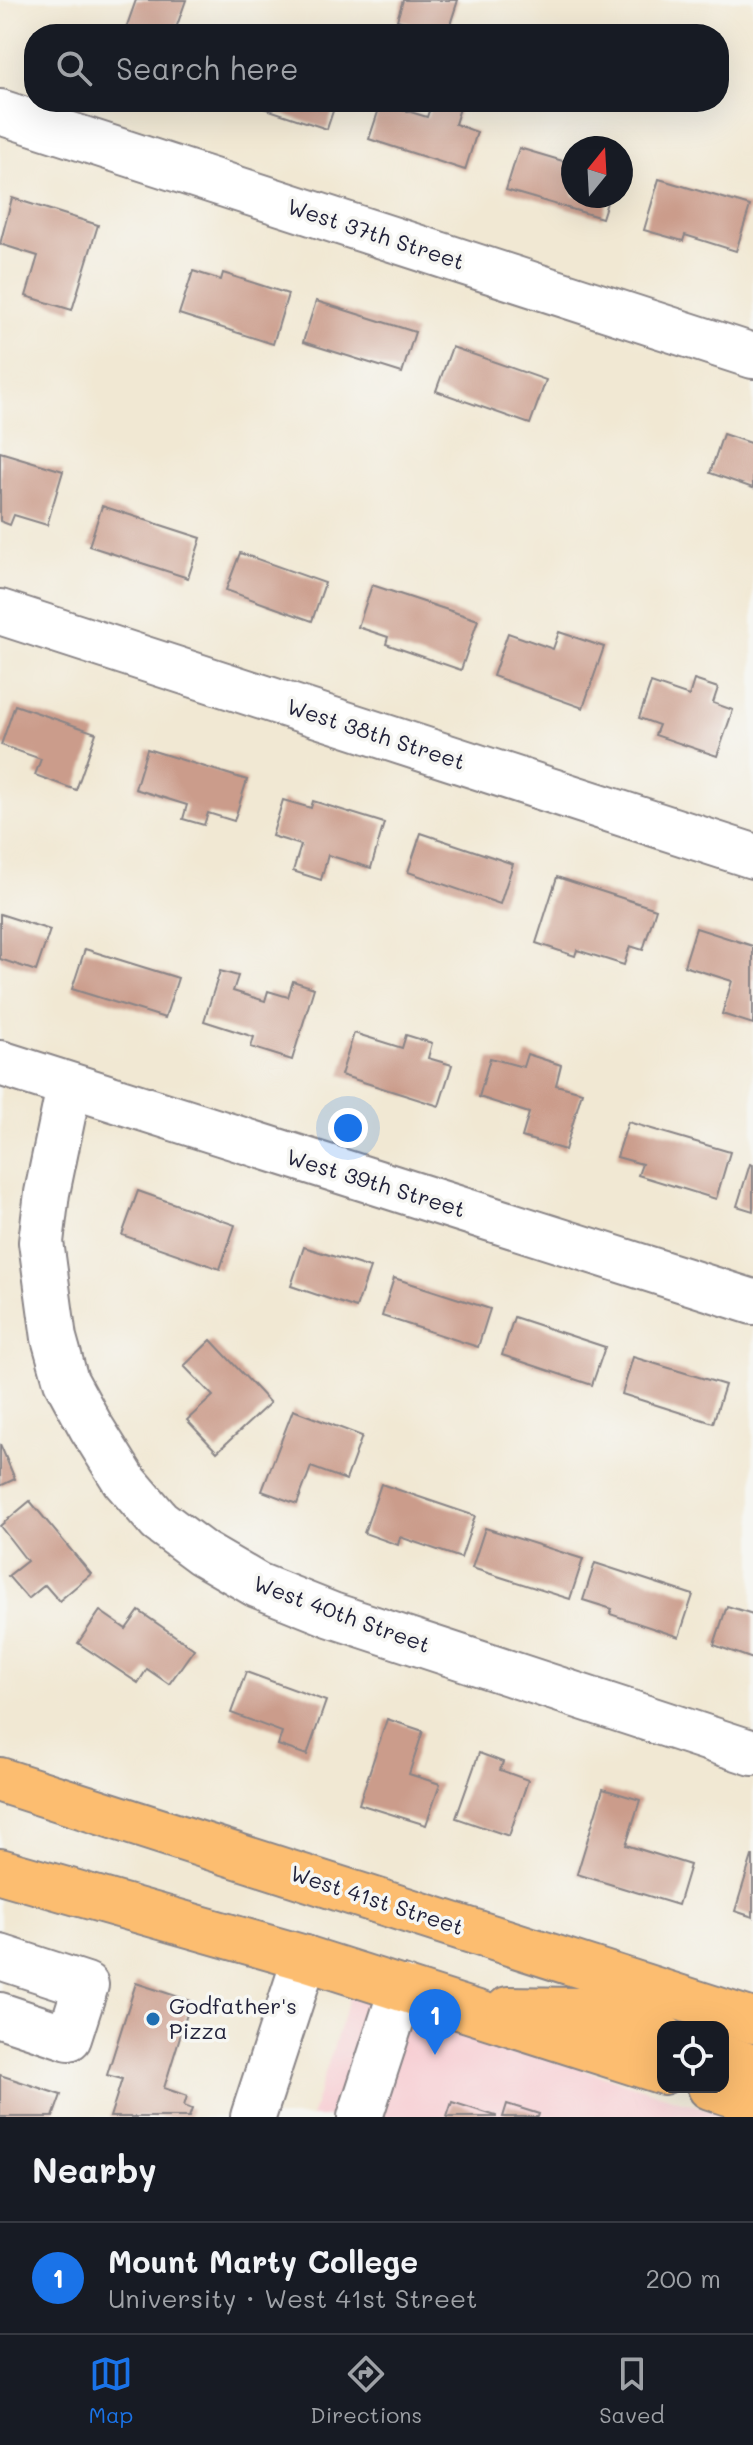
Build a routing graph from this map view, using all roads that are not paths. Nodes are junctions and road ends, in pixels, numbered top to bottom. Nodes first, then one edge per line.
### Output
1 (0, 112) edge
2 (753, 356) edge
3 (0, 612) edge
4 (753, 856) edge
5 (0, 1063) edge
6 (69, 1087) junction
7 (753, 1302) edge
8 (753, 1753) edge
9 (0, 1780) edge
10 (0, 1871) edge
11 (0, 1957) edge
12 (305, 1958) junction
13 (402, 1988) junction
14 (466, 2009) junction
15 (0, 2015) edge
16 (753, 2021) edge
17 (657, 2035) edge
18 (729, 2059) edge
19 (753, 2067) edge
20 (657, 2070) edge
21 (727, 2093) edge
22 (753, 2102) edge
23 (253, 2117) edge
24 (360, 2117) edge
25 (749, 2117) edge

1 - 2 street, West 37th Street
3 - 4 street, West 38th Street
5 - 6 street, West 39th Street
6 - 7 street, West 39th Street
6 - 8 street, West 40th Street
9 - 16 main road, West 41st Street
10 - 12 main road
11 - 15 street
12 - 13 main road
12 - 23 street
13 - 14 main road
13 - 24 street
14 - 17 main road
14 - 20 main road
18 - 19 main road
21 - 22 main road
22 - 25 street

